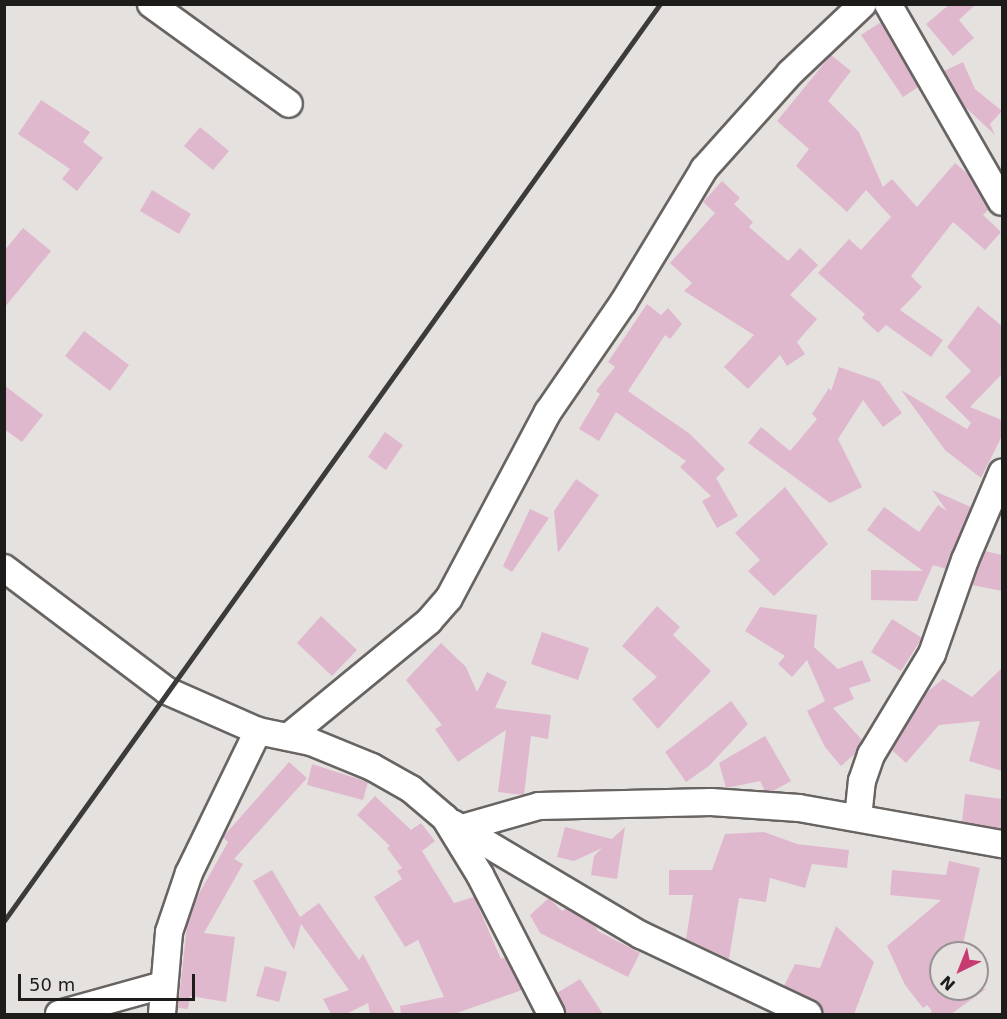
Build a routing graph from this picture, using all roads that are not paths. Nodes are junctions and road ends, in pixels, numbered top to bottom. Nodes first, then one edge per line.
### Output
1 (151, 4) edge
2 (863, 4) edge
3 (888, 4) edge
4 (289, 104) dead end
5 (1002, 202) edge
6 (1002, 473) edge
7 (4, 568) edge
8 (258, 731) junction
9 (288, 737) junction
10 (858, 818) junction
11 (453, 823) junction
12 (1002, 844) edge
13 (163, 985) junction
14 (59, 1014) edge
15 (162, 1014) edge
16 (551, 1014) edge
17 (808, 1014) edge

1 - 4 street
2 - 9 street
3 - 5 street
6 - 10 street
7 - 8 street
8 - 9 street
8 - 13 street
9 - 11 street
10 - 11 street
10 - 12 street
11 - 16 street
11 - 17 street
13 - 14 street
13 - 15 street

